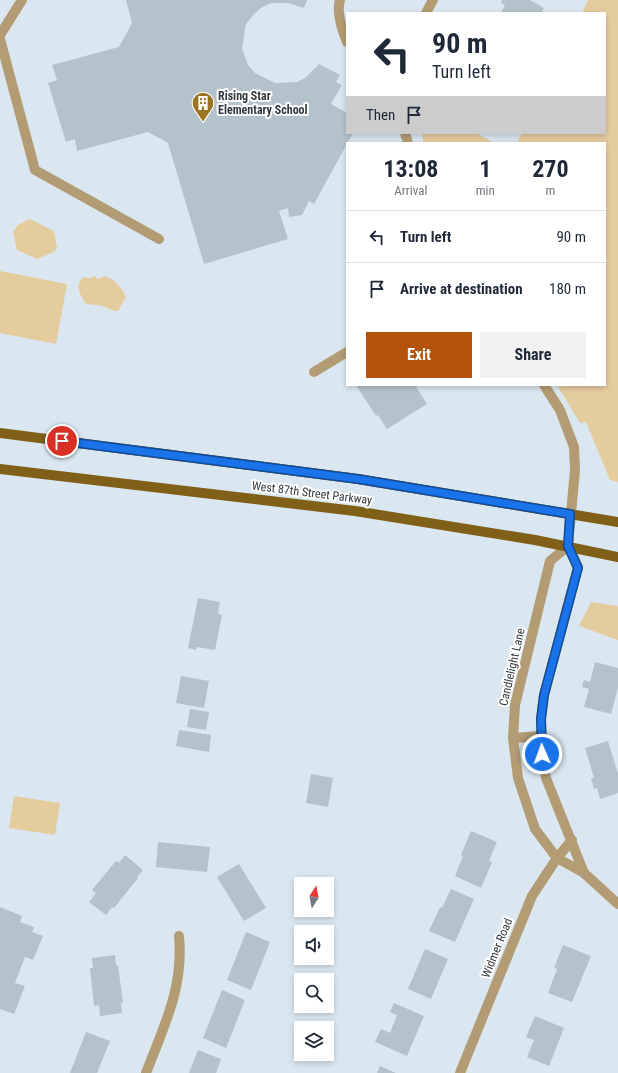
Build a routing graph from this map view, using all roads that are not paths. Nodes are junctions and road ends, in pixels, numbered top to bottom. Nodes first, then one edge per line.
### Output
1 (22, 0) edge
2 (340, 0) edge
3 (433, 0) edge
4 (427, 12) edge
5 (0, 35) edge
6 (0, 39) edge
7 (346, 39) edge
8 (160, 239) dead end
9 (346, 353) edge
10 (314, 372) dead end
11 (545, 386) edge
12 (0, 433) edge
13 (0, 469) edge
14 (570, 514) junction
15 (618, 522) edge
16 (568, 546) junction
17 (618, 557) edge
18 (541, 736) junction
19 (513, 738) junction
20 (572, 840) junction
21 (557, 858) junction
22 (584, 873) junction
23 (618, 904) edge
24 (179, 936) dead end
25 (146, 1073) edge
26 (460, 1073) edge

1 - 5 street
2 - 7 street
3 - 4 street
6 - 8 street
9 - 10 street
11 - 14 street, Candlelight Lane
12 - 14 main road, West 87th Street Parkway
13 - 16 main road, West 87th Street Parkway
14 - 15 main road, West 87th Street Parkway
14 - 16 street, Candlelight Lane
16 - 17 main road, West 87th Street Parkway
16 - 18 street, Candlelight Lane
16 - 19 street, Candlelight Lane
18 - 19 street
18 - 20 street, Candlelight Lane
19 - 21 street, Candlelight Lane
20 - 21 street, Widmer Road
20 - 22 street, Candlelight Lane
21 - 22 street, Candlelight Lane
21 - 26 street, Widmer Road
22 - 23 street, Candlelight Lane
24 - 25 street

